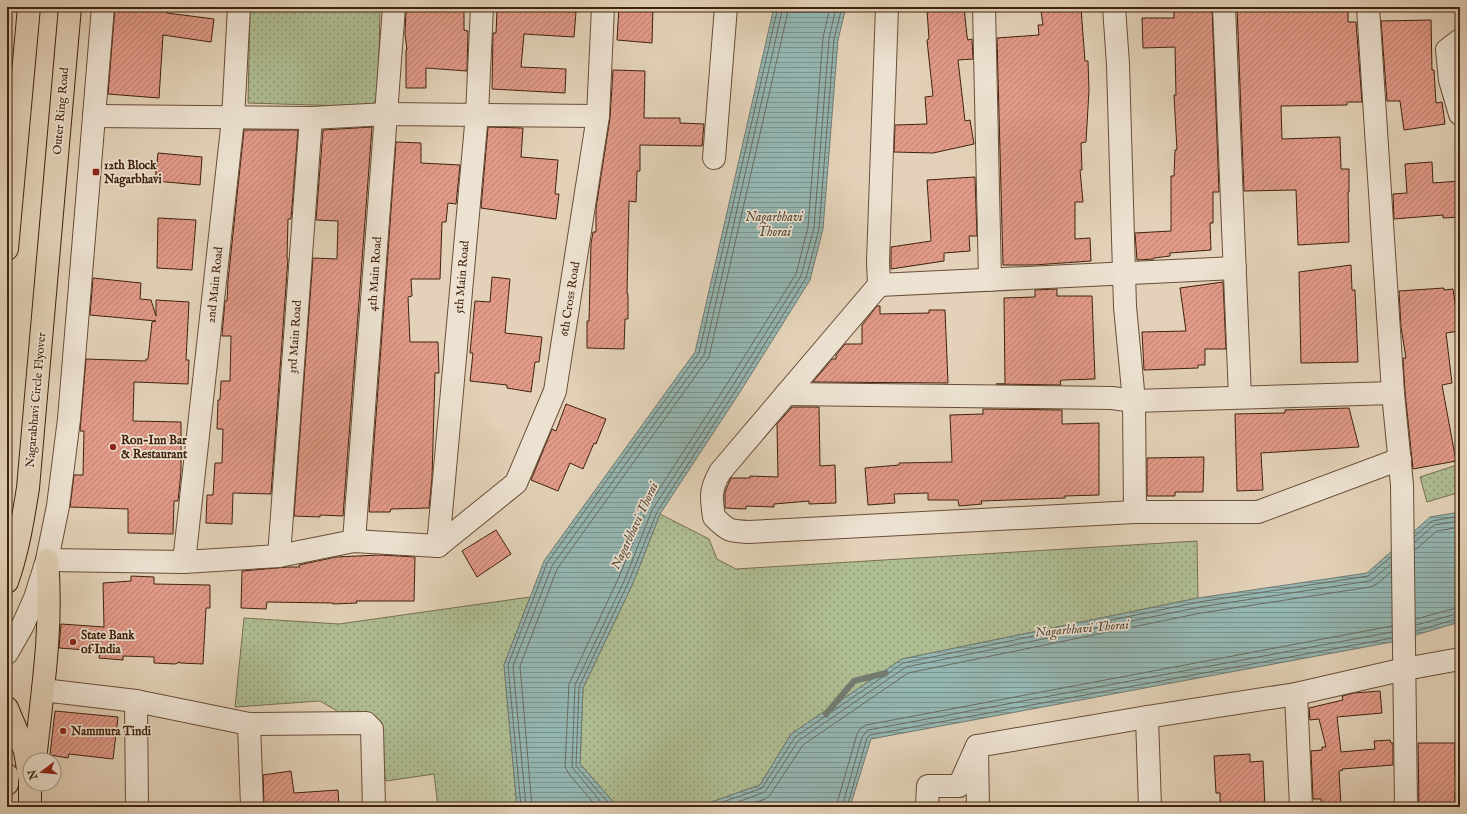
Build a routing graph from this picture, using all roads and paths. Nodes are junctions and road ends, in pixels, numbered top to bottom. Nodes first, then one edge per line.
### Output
1 (29, 7) edge
2 (70, 7) edge
3 (103, 7) edge
4 (239, 7) edge
5 (394, 7) edge
6 (482, 7) edge
7 (603, 7) edge
8 (726, 7) edge
9 (887, 7) edge
10 (984, 7) edge
11 (1114, 7) edge
12 (1121, 7) edge
13 (1224, 7) edge
14 (1368, 7) edge
15 (1460, 40) edge
16 (387, 114) junction
17 (476, 114) junction
18 (1460, 114) edge
19 (94, 116) junction
20 (598, 116) junction
21 (233, 118) junction
22 (311, 118) junction
23 (714, 158) dead end
24 (52, 216) joint
25 (7, 249) edge
26 (1235, 268) junction
27 (1124, 274) junction
28 (990, 280) junction
29 (879, 285) junction
30 (1393, 392) junction
31 (786, 394) junction
32 (1240, 398) junction
33 (1134, 401) junction
34 (1400, 459) junction
35 (1135, 512) junction
36 (354, 541) junction
37 (438, 546) junction
38 (279, 556) junction
39 (47, 560) junction
40 (184, 562) junction
41 (7, 582) edge
42 (7, 653) edge
43 (1405, 658) junction
44 (1460, 659) edge
45 (43, 690) junction
46 (1296, 694) junction
47 (136, 701) junction
48 (7, 708) edge
49 (1147, 717) junction
50 (249, 724) junction
51 (977, 746) junction
52 (25, 752) edge
53 (36, 752) edge
54 (7, 775) edge
55 (7, 784) edge
56 (137, 807) edge
57 (252, 807) edge
58 (374, 807) edge
59 (927, 807) edge
60 (978, 807) edge
61 (1150, 807) edge
62 (1302, 807) edge
63 (1406, 807) edge

1 - 25 main road
2 - 24 main road, Outer Ring Road
3 - 19 street
4 - 21 street, 2nd Main Road
5 - 16 street, 4th Main Road
6 - 17 street, 5th Main Road
7 - 20 street, 6th Cross Road
8 - 23 street
9 - 29 street
10 - 28 street
11 - 12 street
11 - 27 street
13 - 26 street
14 - 30 street
15 - 18 street
16 - 17 street
16 - 22 street
16 - 36 street, 4th Main Road
17 - 20 street
17 - 37 street, 5th Main Road
19 - 21 street
19 - 39 street
20 - 37 street, 6th Cross Road
21 - 22 street
21 - 40 street, 2nd Main Road
22 - 38 street, 3rd Main Road
24 - 41 main road, Nagarabhavi Circle Flyover
26 - 27 street
26 - 32 street
27 - 28 street
27 - 33 street
28 - 29 street
29 - 31 street
30 - 32 street
30 - 34 street
31 - 33 street
31 - 35 street
32 - 33 street
33 - 35 street
34 - 35 street
34 - 43 street
36 - 37 street
36 - 38 street
38 - 40 street
39 - 40 street
39 - 42 street
39 - 45 main road
43 - 44 street
43 - 46 street
43 - 63 street
45 - 47 street
45 - 53 main road
46 - 49 street
46 - 62 street
47 - 50 street
47 - 56 street
48 - 52 main road
49 - 51 street
49 - 61 street
50 - 57 street
50 - 58 street
51 - 59 street
51 - 60 street
54 - 55 main road

